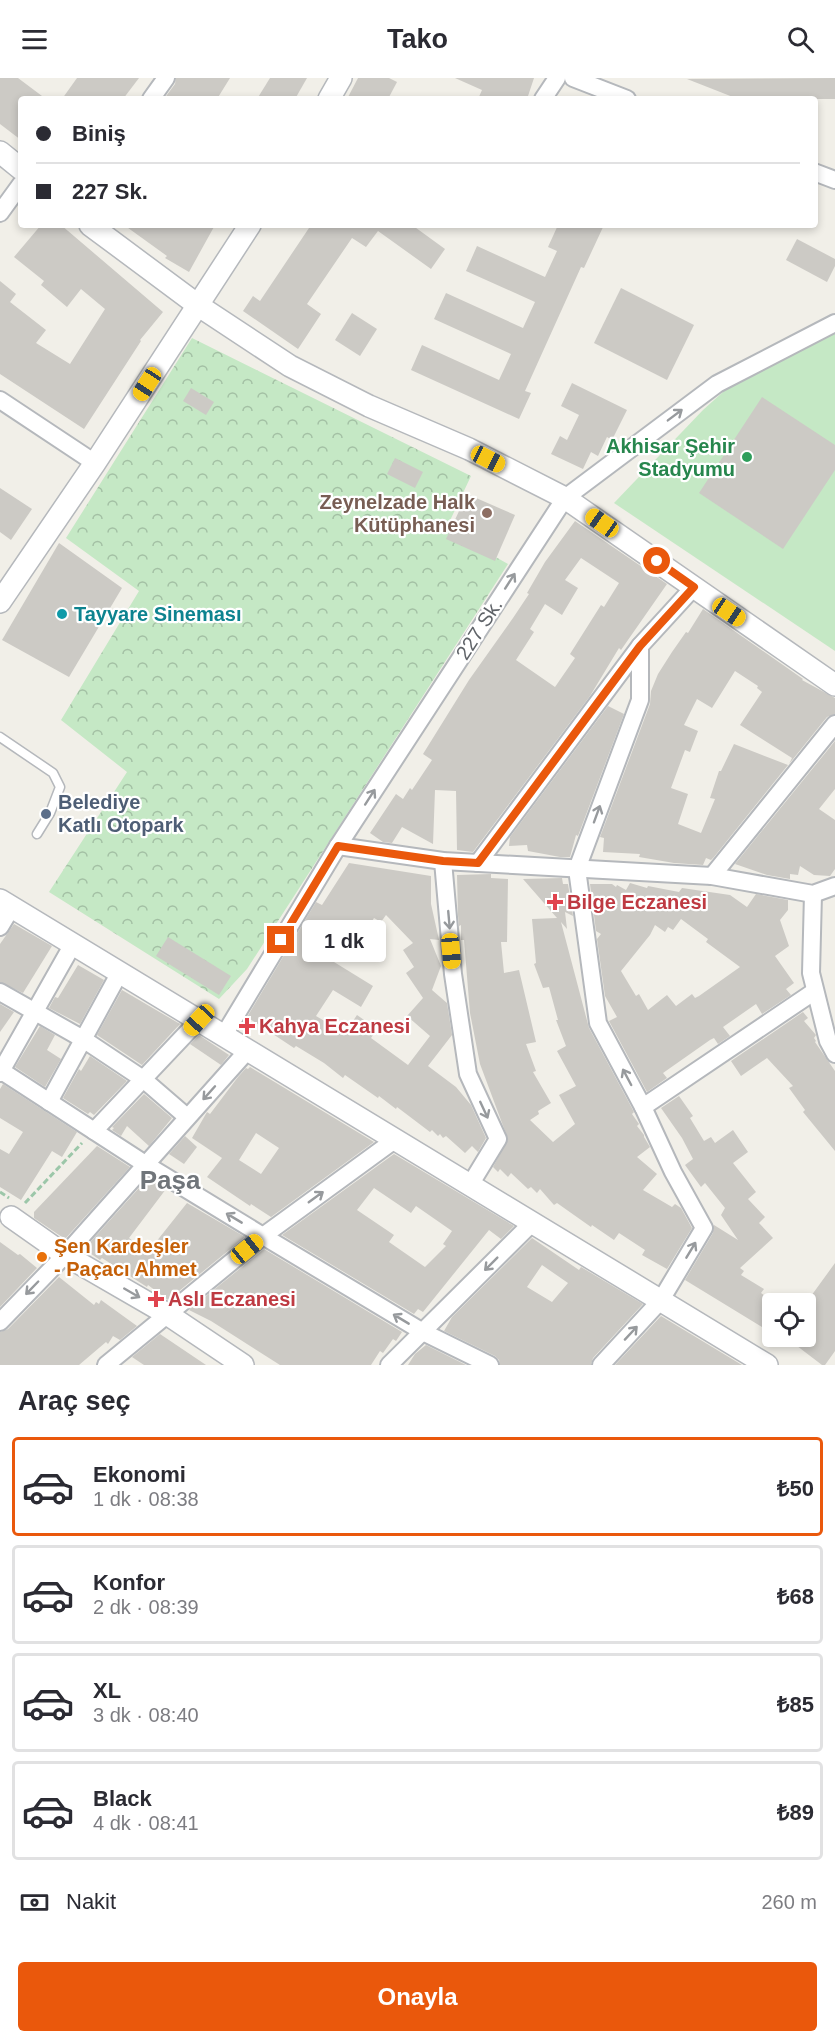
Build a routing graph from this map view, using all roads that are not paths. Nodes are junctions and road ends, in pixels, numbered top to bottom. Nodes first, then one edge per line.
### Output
1 (166, 78) edge
2 (342, 78) edge
3 (557, 78) edge
4 (573, 78) edge
5 (153, 96) edge
6 (331, 96) edge
7 (545, 96) edge
8 (619, 96) edge
9 (0, 152) edge
10 (18, 167) edge
11 (18, 188) edge
12 (0, 213) edge
13 (94, 228) edge
14 (248, 228) edge
15 (199, 306) junction
16 (835, 323) edge
17 (0, 400) edge
18 (95, 463) junction
19 (565, 498) junction
20 (694, 587) junction
21 (0, 602) edge
22 (640, 646) junction
23 (835, 685) edge
24 (835, 724) edge
25 (0, 737) edge
26 (37, 834) dead end
27 (338, 846) junction
28 (443, 861) junction
29 (478, 863) junction
30 (577, 868) junction
31 (712, 876) junction
32 (835, 886) edge
33 (813, 894) junction
34 (6, 903) edge
35 (0, 927) edge
36 (73, 944) junction
37 (120, 972) junction
38 (815, 991) junction
39 (0, 992) edge
40 (34, 1012) junction
41 (199, 1020) junction
42 (224, 1035) junction
43 (83, 1039) junction
44 (248, 1050) junction
45 (835, 1054) edge
46 (0, 1071) edge
47 (143, 1079) junction
48 (49, 1102) junction
49 (644, 1107) junction
50 (187, 1118) junction
51 (94, 1131) junction
52 (396, 1139) junction
53 (145, 1164) junction
54 (470, 1185) junction
55 (533, 1222) junction
56 (6, 1223) edge
57 (263, 1236) junction
58 (65, 1255) junction
59 (661, 1300) junction
60 (167, 1314) junction
61 (0, 1322) edge
62 (423, 1332) junction
63 (106, 1365) edge
64 (243, 1365) edge
65 (389, 1365) edge
66 (490, 1365) edge
67 (601, 1365) edge
68 (767, 1365) edge

1 - 5 street
2 - 6 street
3 - 7 street
4 - 8 street
9 - 10 street
11 - 12 street
13 - 15 street
14 - 15 street
15 - 18 street
15 - 19 street
19 -> 16 street, 227 Sk.
17 - 18 street
18 - 21 street
19 - 20 street
27 -> 19 street, 227 Sk.
20 - 22 street
20 - 23 street
22 - 29 street
30 -> 22 street
24 - 31 street
25 - 26 lane
27 - 28 street
27 - 42 street, 227 Sk.
28 - 29 street
28 -> 54 street
29 - 30 street
30 - 31 street
49 -> 30 street
31 - 33 street
32 - 33 street
33 - 38 street
34 - 35 street
34 - 36 street
36 - 37 street
36 - 40 street
37 - 41 street
37 - 43 street
38 - 45 street
38 - 49 street
39 - 40 street
40 - 43 street
40 - 46 street
41 - 42 street
41 - 47 street
42 - 44 street
43 - 47 street
43 - 48 street
44 -> 50 street
44 - 52 street
46 - 48 street
47 - 50 street
47 - 51 street
48 - 51 street
59 -> 49 street
50 - 53 street
51 - 53 street
52 - 54 street
57 -> 52 street
57 -> 53 street
53 - 58 street
54 - 55 street
55 - 59 street
55 -> 62 street
56 - 58 street
57 - 60 street
62 -> 57 street
58 -> 60 street
58 -> 61 street
67 -> 59 street
59 - 68 street
60 - 63 street
60 - 64 street
62 - 65 street
62 - 66 street

